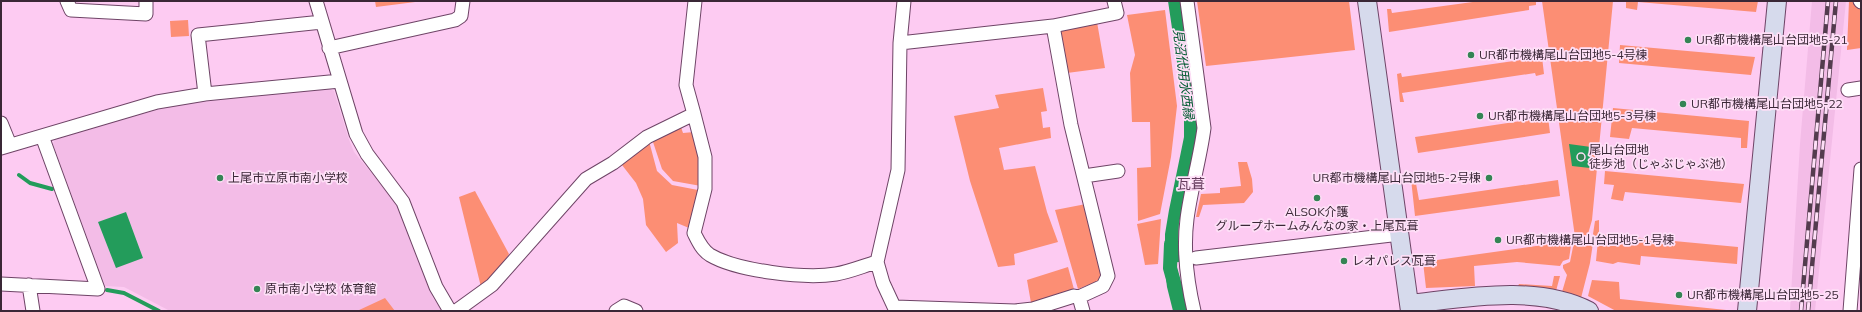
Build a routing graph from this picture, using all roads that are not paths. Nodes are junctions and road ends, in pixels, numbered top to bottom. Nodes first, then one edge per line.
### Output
1 (67, 1) edge
2 (146, 1) edge
3 (316, 1) edge
4 (464, 1) edge
5 (695, 1) edge
6 (904, 1) edge
7 (1114, 1) edge
8 (1187, 1) edge
9 (1368, 1) edge
10 (1777, 1) edge
11 (322, 22) junction
12 (1053, 26) junction
13 (900, 42) junction
14 (329, 48) junction
15 (340, 81) junction
16 (205, 94) junction
17 (694, 114) junction
18 (1, 123) edge
19 (42, 136) junction
20 (6, 147) edge
21 (1861, 169) edge
22 (1118, 171) dead end
23 (1084, 176) junction
24 (1400, 234) junction
25 (1190, 259) junction
26 (877, 262) junction
27 (1857, 278) edge
28 (1, 284) edge
29 (29, 285) junction
30 (1079, 297) junction
31 (1410, 307) edge
32 (895, 309) edge
33 (1033, 310) edge
34 (33, 311) edge
35 (450, 311) edge
36 (456, 311) edge
37 (616, 311) edge
38 (636, 311) edge
39 (1083, 311) edge
40 (1194, 311) edge
41 (1589, 311) edge
42 (1748, 311) edge
43 (1850, 311) edge

1 - 2 street
3 - 11 street
4 - 14 street
5 - 17 street
6 - 13 street
7 - 12 street
8 - 25 street
9 - 24 street
10 - 42 street
11 - 14 street
11 - 16 street
12 - 13 street
12 - 23 street
13 - 26 street
14 - 15 street
15 - 16 street
15 - 35 street
16 - 19 street
17 - 26 street
17 - 36 street
18 - 20 street
19 - 20 street
19 - 29 street
21 - 27 street
22 - 23 street
23 - 30 street
24 - 25 street
24 - 31 street
25 - 40 street
26 - 32 street
27 - 43 street
28 - 29 street
29 - 34 street
30 - 33 street
30 - 39 street
31 - 41 street
32 - 33 street
37 - 38 street

